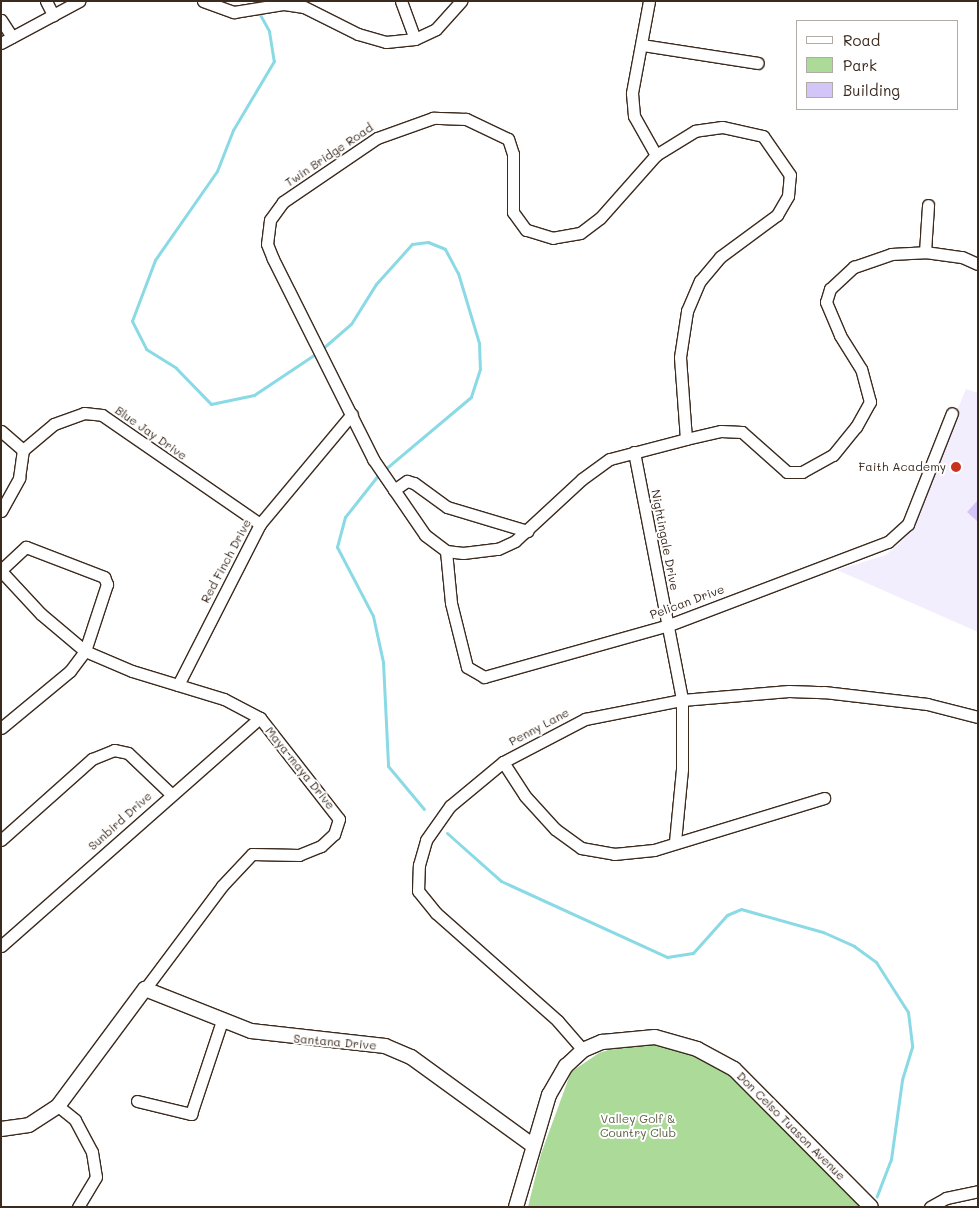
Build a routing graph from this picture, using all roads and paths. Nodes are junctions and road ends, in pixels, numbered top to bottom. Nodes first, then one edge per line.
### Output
1 (46, 1) edge
2 (79, 1) edge
3 (203, 1) edge
4 (401, 1) edge
5 (461, 1) edge
6 (649, 1) edge
7 (53, 15) junction
8 (1, 20) edge
9 (12, 37) junction
10 (415, 39) junction
11 (1, 43) edge
12 (642, 45) junction
13 (758, 63) dead end
14 (656, 155) junction
15 (928, 205) dead end
16 (925, 252) junction
17 (978, 264) edge
18 (952, 413) dead end
19 (352, 414) junction
20 (1, 431) edge
21 (686, 439) junction
22 (23, 450) junction
23 (634, 452) junction
24 (393, 488) junction
25 (1, 511) edge
26 (260, 524) junction
27 (528, 531) junction
28 (446, 551) junction
29 (1, 571) edge
30 (669, 625) junction
31 (85, 651) junction
32 (178, 685) junction
33 (682, 700) junction
34 (978, 717) edge
35 (260, 718) junction
36 (1, 728) edge
37 (502, 762) junction
38 (171, 794) junction
39 (824, 798) dead end
40 (1, 840) edge
41 (675, 842) junction
42 (1, 946) edge
43 (145, 989) junction
44 (222, 1021) junction
45 (583, 1050) junction
46 (137, 1102) dead end
47 (58, 1106) junction
48 (1, 1129) edge
49 (532, 1145) junction
50 (978, 1191) edge
51 (78, 1207) edge
52 (516, 1207) edge
53 (871, 1207) edge
54 (930, 1207) edge

1 - 7 street
2 - 7 street
3 - 10 street
4 - 10 street
5 - 10 street
6 - 12 street
7 - 9 street
8 - 9 street
9 - 11 street
12 - 13 street
12 - 14 street
14 - 19 street, Twin Bridge Road
14 - 21 street, Twin Bridge Road
15 - 16 street
16 - 17 street
16 - 21 street
18 - 30 street, Pelican Drive
19 - 24 street, Twin Bridge Road
19 - 26 street, Red Finch Drive
20 - 22 street
21 - 23 street
22 - 25 street
22 - 26 street, Blue Jay Drive
23 - 27 street
23 - 30 street, Nightingale Drive
24 - 27 street
24 - 28 street, Twin Bridge Road
26 - 32 street, Red Finch Drive
27 - 28 street
28 - 30 street, Pelican Drive
29 - 31 street, Maya-maya Drive
29 - 31 street
30 - 33 street, Nightingale Drive
31 - 32 street, Maya-maya Drive
31 - 36 street
32 - 35 street, Maya-maya Drive
33 - 34 street, Penny Lane
33 - 37 street, Penny Lane
33 - 41 street, Nightingale Drive
35 - 38 street, Sunbird Drive
35 - 43 street, Maya-maya Drive
37 - 41 street
37 - 45 street, Penny Lane
38 - 40 street
38 - 42 street, Sunbird Drive
39 - 41 street
43 - 44 street, Santana Drive
43 - 47 street, Maya-maya Drive
44 - 46 street
44 - 49 street, Santana Drive
45 - 49 street, Don Celso Tuason Avenue
45 - 53 street, Don Celso Tuason Avenue
47 - 48 street
47 - 51 street
49 - 52 street, Don Celso Tuason Avenue
50 - 54 street

